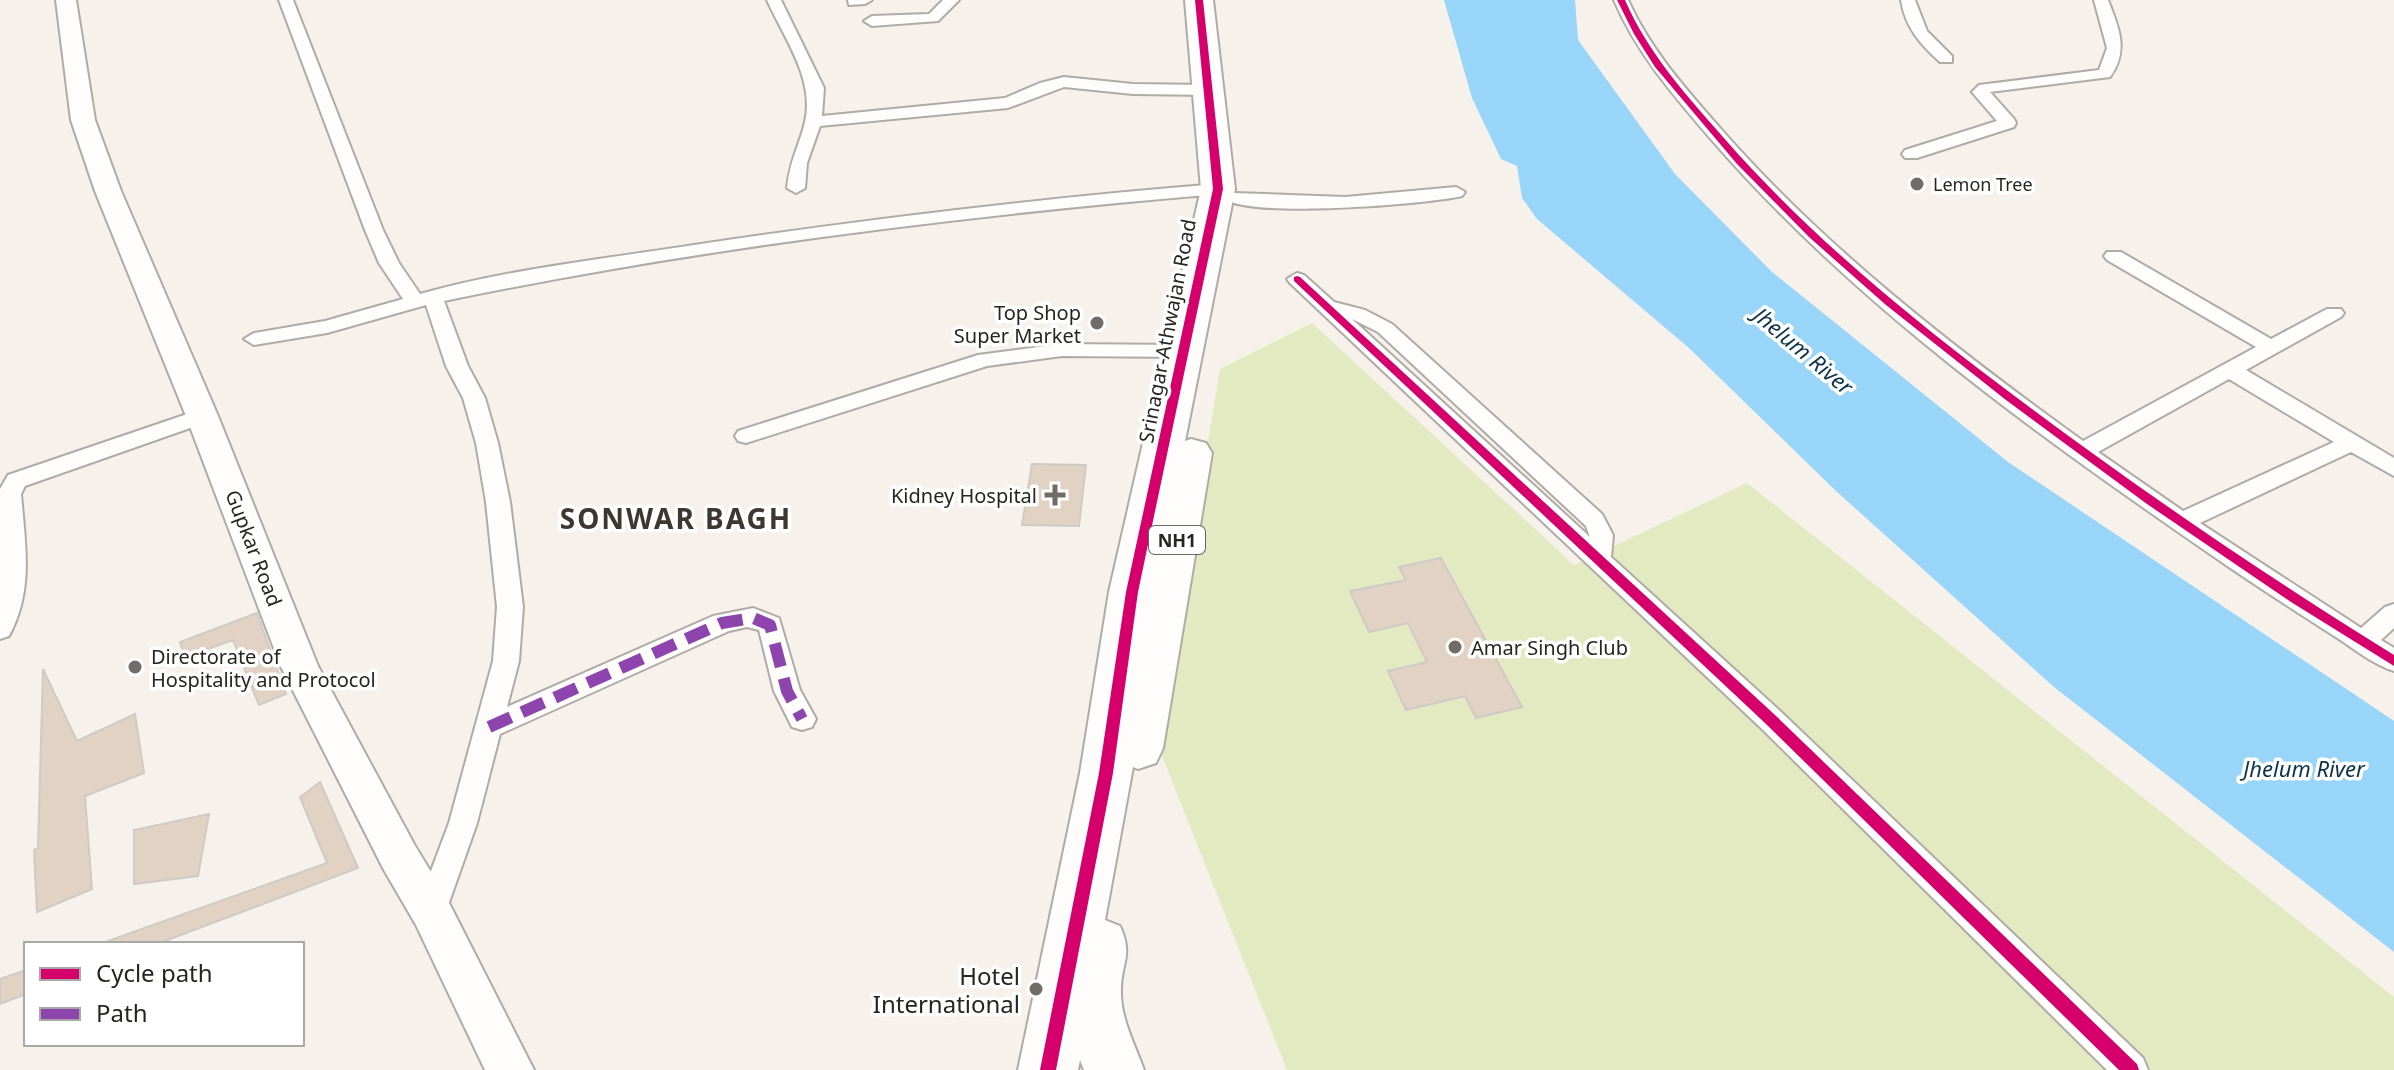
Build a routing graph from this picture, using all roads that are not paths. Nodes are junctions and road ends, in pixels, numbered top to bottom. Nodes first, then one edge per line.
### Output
1 (66, 0) edge
2 (286, 0) edge
3 (774, 0) edge
4 (952, 0) edge
5 (1199, 0) edge
6 (1621, 0) edge
7 (1908, 0) edge
8 (2101, 0) edge
9 (872, 21) dead end
10 (1946, 59) dead end
11 (1209, 90) junction
12 (813, 122) junction
13 (1911, 154) dead end
14 (796, 188) dead end
15 (1456, 192) dead end
16 (1226, 193) junction
17 (2114, 256) dead end
18 (1297, 279) dead end
19 (424, 300) junction
20 (2334, 313) dead end
21 (254, 339) dead end
22 (2272, 348) junction
23 (1185, 351) junction
24 (2231, 371) junction
25 (202, 416) junction
26 (746, 436) dead end
27 (2352, 443) junction
28 (2081, 452) junction
29 (2394, 468) edge
30 (2181, 522) junction
31 (2394, 614) edge
32 (0, 629) edge
33 (2362, 641) junction
34 (2394, 661) edge
35 (802, 719) dead end
36 (489, 727) junction
37 (431, 911) junction
38 (1092, 911) junction
39 (1077, 991) junction
40 (510, 1070) edge
41 (1048, 1070) edge
42 (1114, 1070) edge
43 (2131, 1070) edge

1 - 25 main road, Gupkar Road
2 - 19 street
3 - 12 street
4 - 9 street
5 - 11 highway, Srinagar-Athwajan Road / NH1
6 - 28 street
7 - 10 street
8 - 13 street
11 - 12 street
11 - 16 highway, Srinagar-Athwajan Road / NH1
12 - 14 street
15 - 16 street
16 - 19 street
16 - 23 highway, Srinagar-Athwajan Road / NH1
16 - 38 highway, Srinagar-Athwajan Road / NH1
17 - 22 street
18 - 43 street
19 - 21 street
19 - 36 street
20 - 22 street
22 - 24 street
23 - 26 street
23 - 38 highway, Srinagar-Athwajan Road / NH1
24 - 27 street
24 - 28 street
25 - 32 street
25 - 37 main road, Gupkar Road
27 - 29 street
27 - 30 street
28 - 30 street
30 - 33 street
31 - 33 street
33 - 34 street
35 - 36 street
36 - 37 street
37 - 40 main road, Gupkar Road
38 - 39 highway, NH1
39 - 41 highway, NH1
39 - 42 highway

